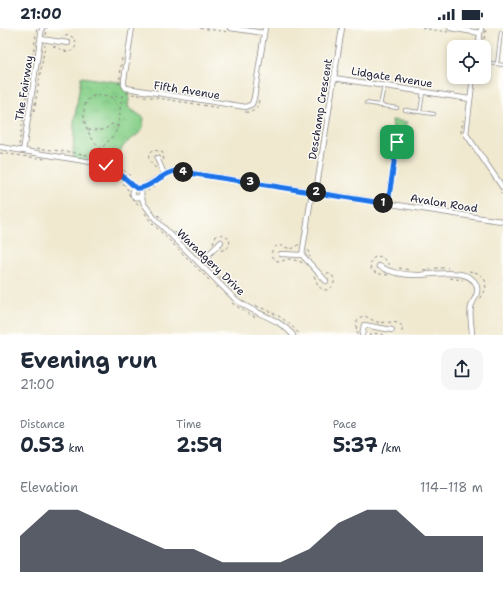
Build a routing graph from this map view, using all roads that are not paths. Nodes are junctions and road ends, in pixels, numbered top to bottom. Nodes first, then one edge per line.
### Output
1 (42, 28) edge
2 (132, 28) edge
3 (230, 28) edge
4 (342, 28) edge
5 (450, 28) edge
6 (481, 30) edge
7 (265, 31) edge
8 (502, 32) dead end
9 (41, 39) junction
10 (479, 40) edge
11 (502, 42) edge
12 (68, 44) dead end
13 (491, 63) edge
14 (497, 64) junction
15 (503, 65) edge
16 (334, 78) junction
17 (473, 84) edge
18 (384, 85) junction
19 (423, 91) junction
20 (470, 99) junction
21 (366, 103) dead end
22 (380, 106) junction
23 (398, 108) dead end
24 (405, 110) dead end
25 (420, 112) junction
26 (434, 114) dead end
27 (397, 142) dead end
28 (0, 147) edge
29 (23, 150) junction
30 (157, 158) dead end
31 (164, 174) junction
32 (503, 188) edge
33 (138, 192) junction
34 (314, 192) junction
35 (388, 204) junction
36 (503, 221) edge
37 (221, 242) dead end
38 (281, 254) dead end
39 (302, 255) junction
40 (200, 263) junction
41 (379, 266) dead end
42 (326, 281) dead end
43 (392, 330) dead end
44 (293, 335) edge
45 (362, 335) edge
46 (472, 335) edge

1 - 9 street, The Fairway
2 - 7 street, Fifth Avenue
3 - 7 street
4 - 16 street, Deschamp Crescent
5 - 6 street
6 - 10 street
8 - 11 lane
9 - 12 street
9 - 29 street, The Fairway
11 - 14 lane
13 - 14 lane
14 - 15 lane
16 - 18 street, Lidgate Avenue
16 - 34 street, Deschamp Crescent
17 - 20 street
18 - 19 street, Lidgate Avenue
18 - 22 lane
19 - 20 street, Lidgate Avenue
19 - 25 lane
20 - 32 street
21 - 22 lane
22 - 23 lane
24 - 25 lane
25 - 26 lane
27 - 35 street
28 - 29 street
29 - 33 street
30 - 31 street
31 - 33 street
31 - 34 street, Avalon Road
33 - 40 street, Waradgery Drive
34 - 35 street, Avalon Road
34 - 39 street, Deschamp Crescent
35 - 36 street, Avalon Road
37 - 40 street
38 - 39 street
39 - 42 street
40 - 44 street, Waradgery Drive
41 - 46 street
43 - 45 street

